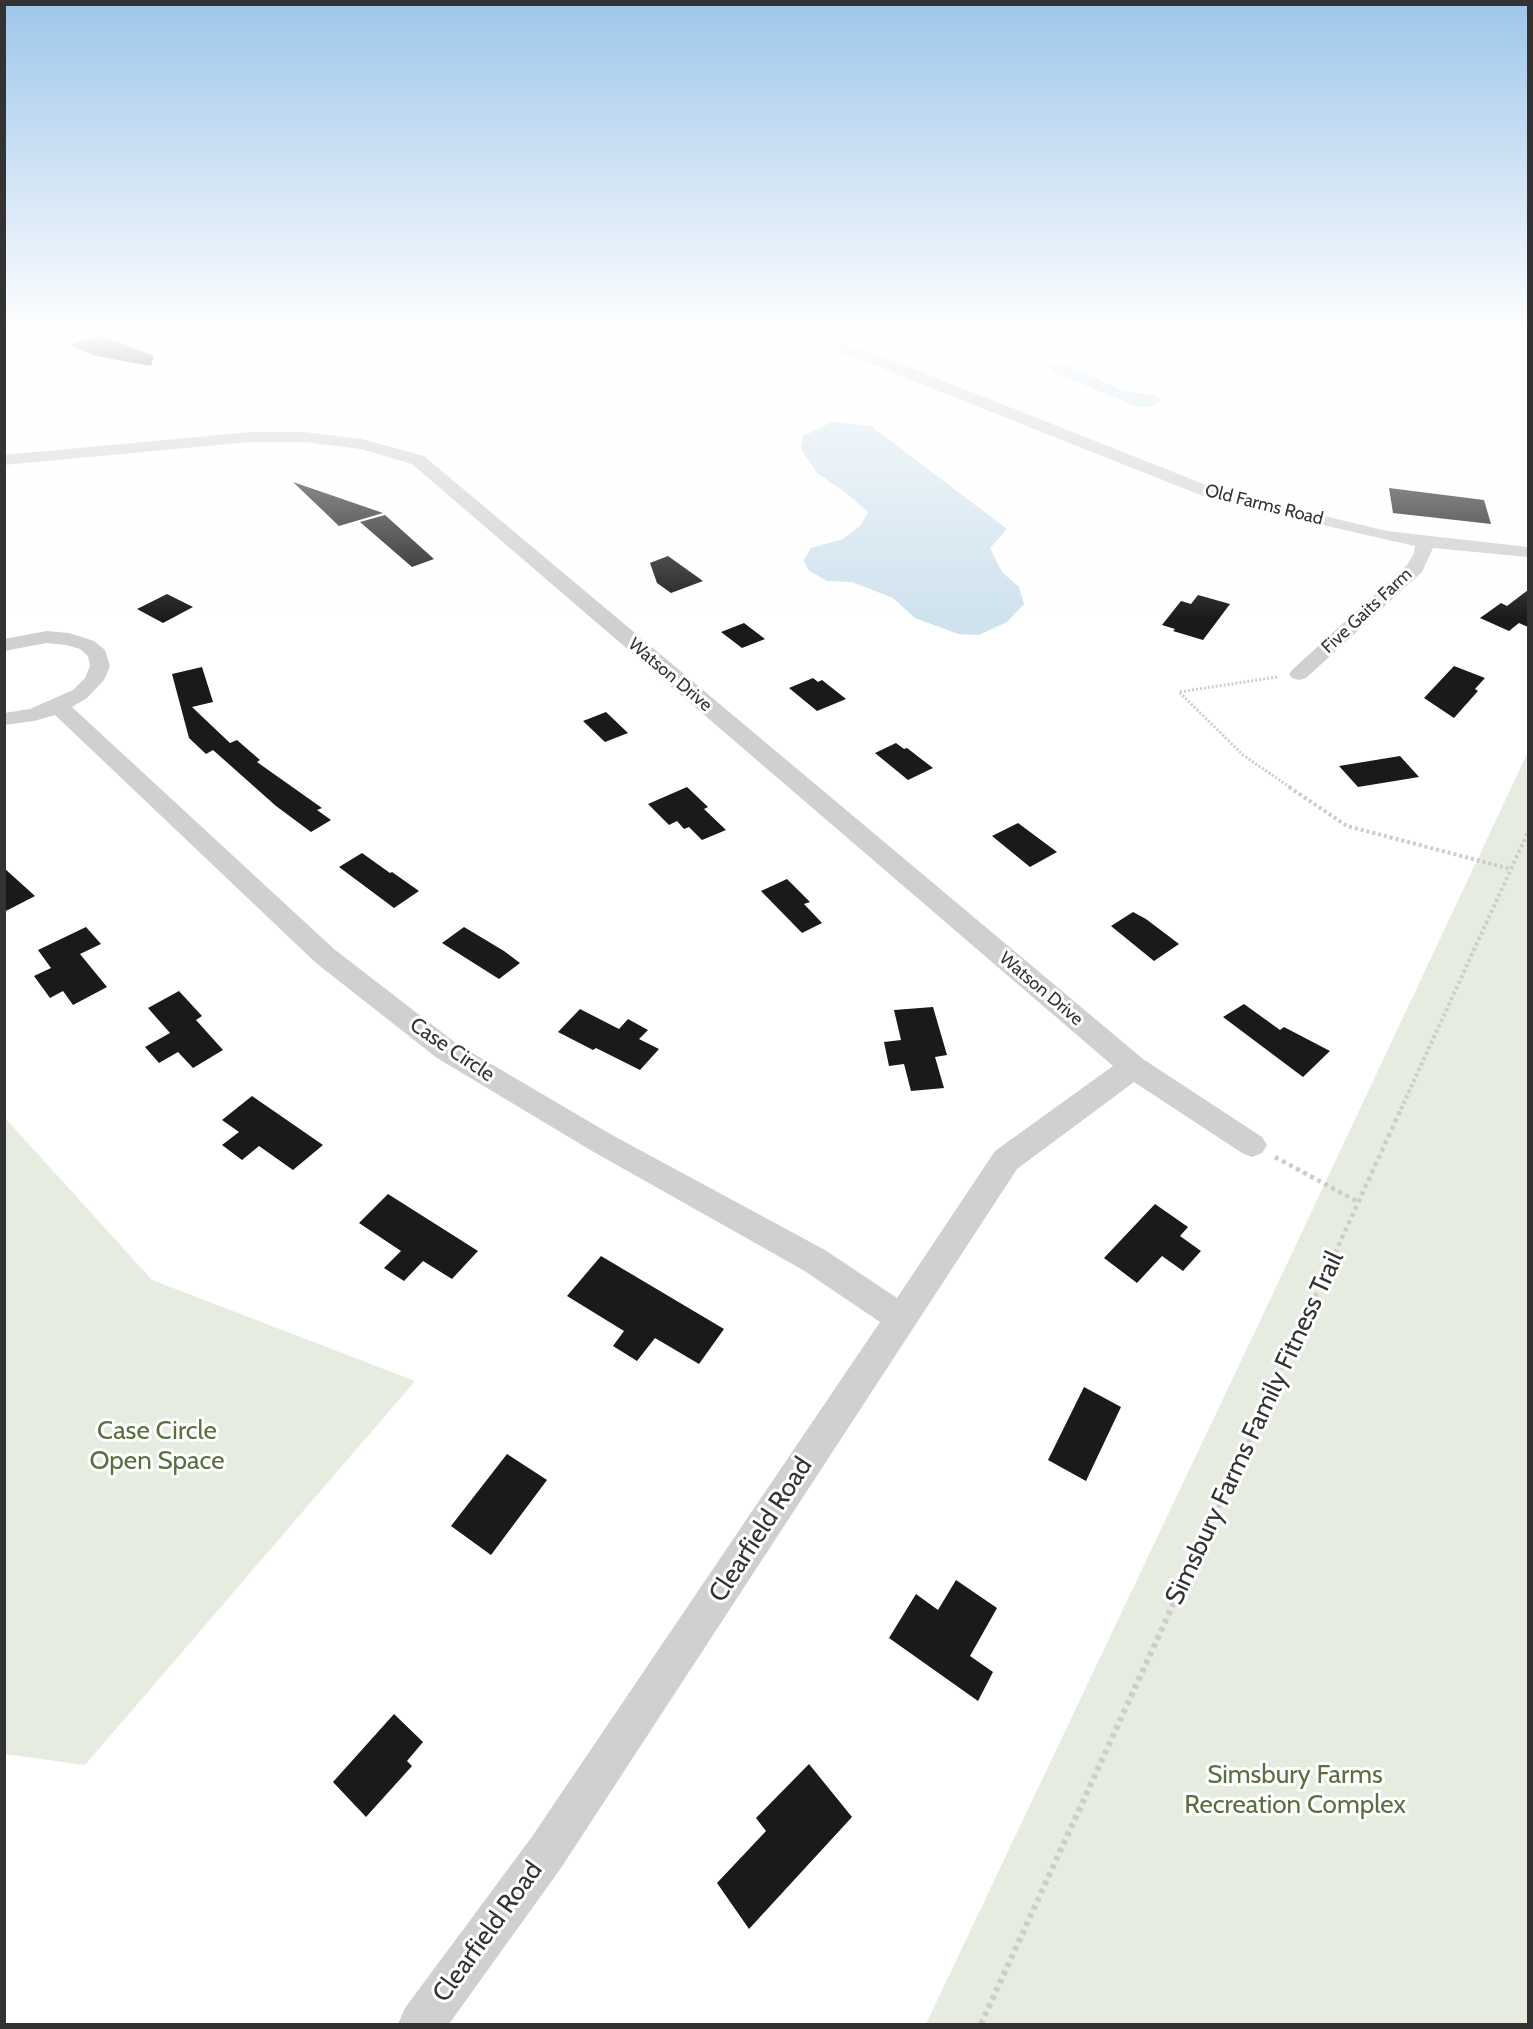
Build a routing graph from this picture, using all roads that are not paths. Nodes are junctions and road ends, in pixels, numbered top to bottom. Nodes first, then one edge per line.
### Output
1 (1050, 430) edge
2 (4, 460) edge
3 (1424, 542) junction
4 (1528, 552) edge
5 (4, 645) edge
6 (1299, 674) road end
7 (58, 706) junction
8 (4, 719) edge
9 (1133, 1067) junction
10 (1252, 1145) road end
11 (900, 1318) junction
12 (421, 2025) edge

1 - 3 street, Old Farms Road
2 - 9 street, Watson Drive
3 - 4 street, Old Farms Road
3 - 6 street, Five Gaits Farm
5 - 7 street
7 - 8 street
7 - 11 street, Case Circle
9 - 10 street, Watson Drive
9 - 11 street, Clearfield Road
11 - 12 street, Clearfield Road

